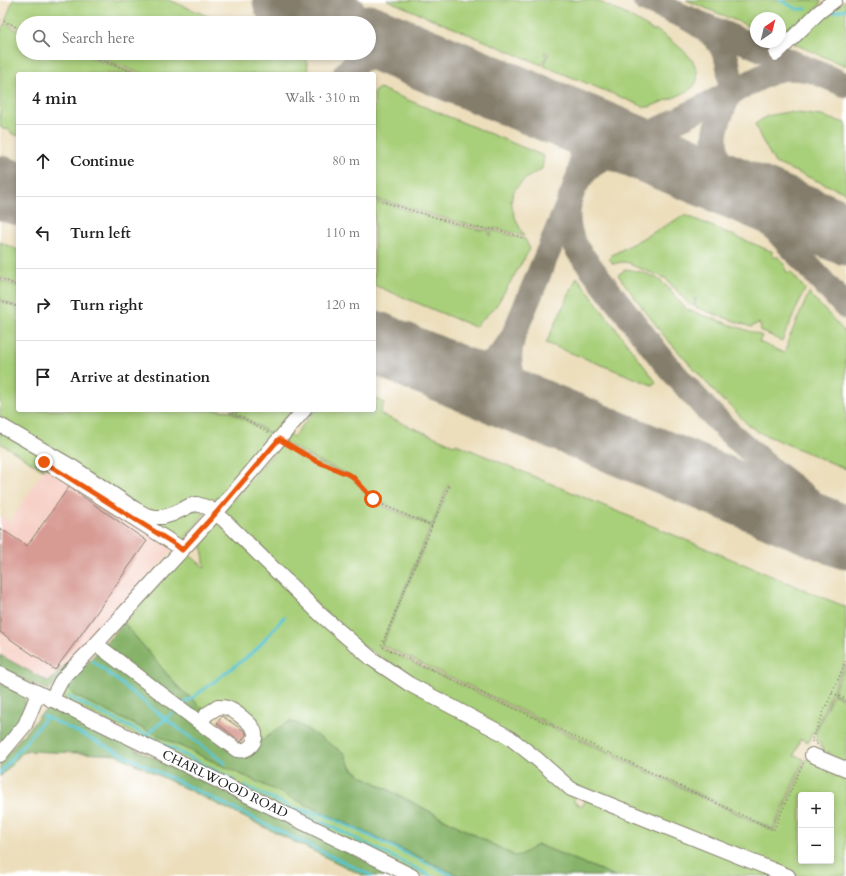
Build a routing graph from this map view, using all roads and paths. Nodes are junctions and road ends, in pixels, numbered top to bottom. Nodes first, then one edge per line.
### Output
1 (835, 0) edge
2 (0, 20) edge
3 (16, 28) edge
4 (776, 54) dead end
5 (100, 60) edge
6 (133, 72) edge
7 (376, 200) edge
8 (524, 238) dead end
9 (0, 278) edge
10 (16, 285) edge
11 (0, 300) edge
12 (16, 306) edge
13 (232, 412) edge
14 (302, 412) edge
15 (0, 425) edge
16 (279, 439) junction
17 (44, 462) dead end
18 (449, 486) dead end
19 (216, 513) junction
20 (432, 526) junction
21 (182, 550) junction
22 (96, 644) junction
23 (846, 661) edge
24 (0, 674) edge
25 (832, 693) junction
26 (38, 694) junction
27 (846, 699) edge
28 (51, 700) junction
29 (200, 723) dead end
30 (0, 755) edge
31 (812, 755) junction
32 (846, 769) edge
33 (412, 876) edge
34 (788, 876) edge

1 - 4 street
2 - 3 path
5 - 6 path
7 - 8 path
9 - 10 path
11 - 12 path
13 - 16 path
14 - 16 street
15 - 19 street
16 - 19 street
16 - 20 path
17 - 21 street
18 - 20 path
19 - 21 street
19 - 34 street
20 - 31 path
21 - 22 street
22 - 28 street
22 - 29 street
23 - 25 path
24 - 26 street, CHARLWOOD ROAD
25 - 27 path
25 - 31 path
26 - 28 street, CHARLWOOD ROAD
26 - 30 street
28 - 33 street, CHARLWOOD ROAD
31 - 32 street

